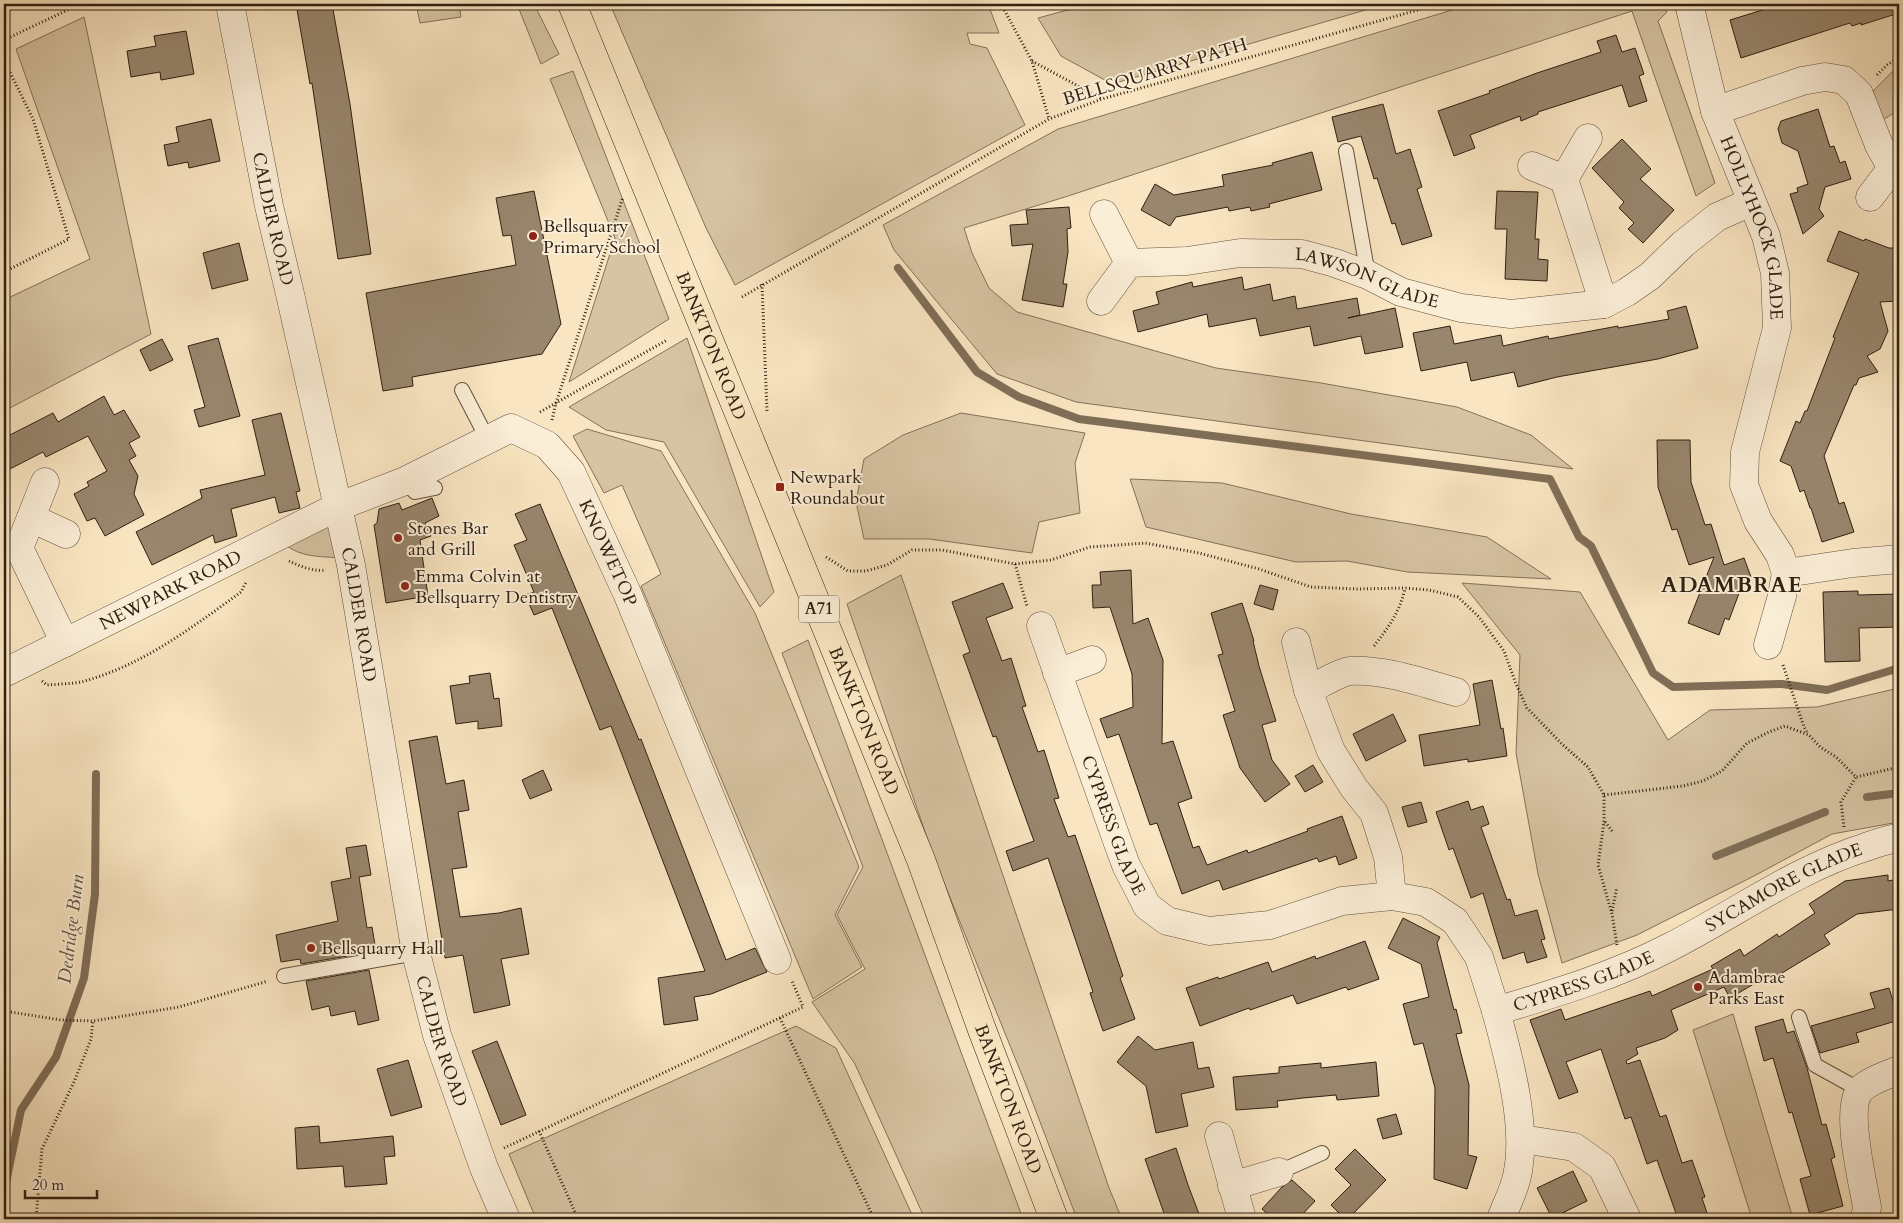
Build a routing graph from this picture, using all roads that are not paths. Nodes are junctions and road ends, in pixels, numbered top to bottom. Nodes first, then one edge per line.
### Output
1 (230, 4) edge
2 (572, 4) edge
3 (1689, 4) edge
4 (1715, 111) junction
5 (1588, 138) dead end
6 (1346, 151) dead end
7 (1532, 166) dead end
8 (1896, 169) edge
9 (1564, 179) junction
10 (1870, 197) dead end
11 (1751, 202) junction
12 (1104, 214) dead end
13 (1129, 263) junction
14 (1368, 275) junction
15 (1101, 301) dead end
16 (1604, 304) junction
17 (462, 390) dead end
18 (488, 440) junction
19 (405, 481) junction
20 (46, 482) dead end
21 (435, 488) dead end
22 (337, 507) junction
23 (31, 518) junction
24 (66, 534) dead end
25 (1899, 560) edge
26 (1786, 573) junction
27 (1041, 626) road end
28 (1296, 642) dead end
29 (65, 643) junction
30 (1768, 645) dead end
31 (1092, 660) dead end
32 (12, 668) edge
33 (1057, 673) junction
34 (1308, 690) junction
35 (1456, 692) dead end
36 (1899, 838) edge
37 (1392, 896) junction
38 (1671, 947) joint
39 (416, 953) junction
40 (777, 960) road end
41 (284, 976) road end
42 (1496, 1011) junction
43 (1799, 1017) dead end
44 (1899, 1070) edge
45 (1860, 1090) junction
46 (1219, 1136) dead end
47 (1521, 1139) junction
48 (1322, 1153) dead end
49 (1279, 1172) joint
50 (1232, 1186) junction
51 (506, 1219) edge
52 (1054, 1219) edge
53 (1242, 1219) edge
54 (1501, 1219) edge
55 (1628, 1219) edge
56 (1865, 1219) edge

1 - 22 street, CALDER ROAD
2 - 52 main road, BANKTON ROAD / A71
3 - 4 street, HOLLYHOCK GLADE
4 - 8 street, HOLLYHOCK GLADE
4 - 11 street, HOLLYHOCK GLADE
5 - 9 street
6 - 14 lane
7 - 9 street
8 - 10 street, HOLLYHOCK GLADE
9 - 16 street
11 - 16 street, LAWSON GLADE
11 - 26 street, HOLLYHOCK GLADE
12 - 13 street
13 - 14 street, LAWSON GLADE
13 - 15 street
14 - 16 street, LAWSON GLADE
17 - 18 lane
18 - 19 street, KNOWETOP
18 - 40 street, KNOWETOP
19 - 21 lane
19 - 22 street, KNOWETOP
20 - 23 street
22 - 29 street, NEWPARK ROAD
22 - 39 street, CALDER ROAD
23 - 24 street
23 - 29 street
25 - 26 street
26 - 30 street
27 - 33 street, CYPRESS GLADE
28 - 34 street
29 - 32 street, NEWPARK ROAD
31 - 33 street
33 - 37 street, CYPRESS GLADE
34 - 35 street
34 - 37 street
36 - 38 street, SYCAMORE GLADE
37 - 42 street, CYPRESS GLADE
38 - 42 street, CYPRESS GLADE
39 - 41 lane
39 - 51 street, CALDER ROAD
42 - 47 street, CYPRESS GLADE
43 - 45 lane
44 - 45 street
45 - 56 street
46 - 50 street
47 - 54 street, CYPRESS GLADE
47 - 55 street
48 - 49 lane
49 - 50 street
50 - 53 street

